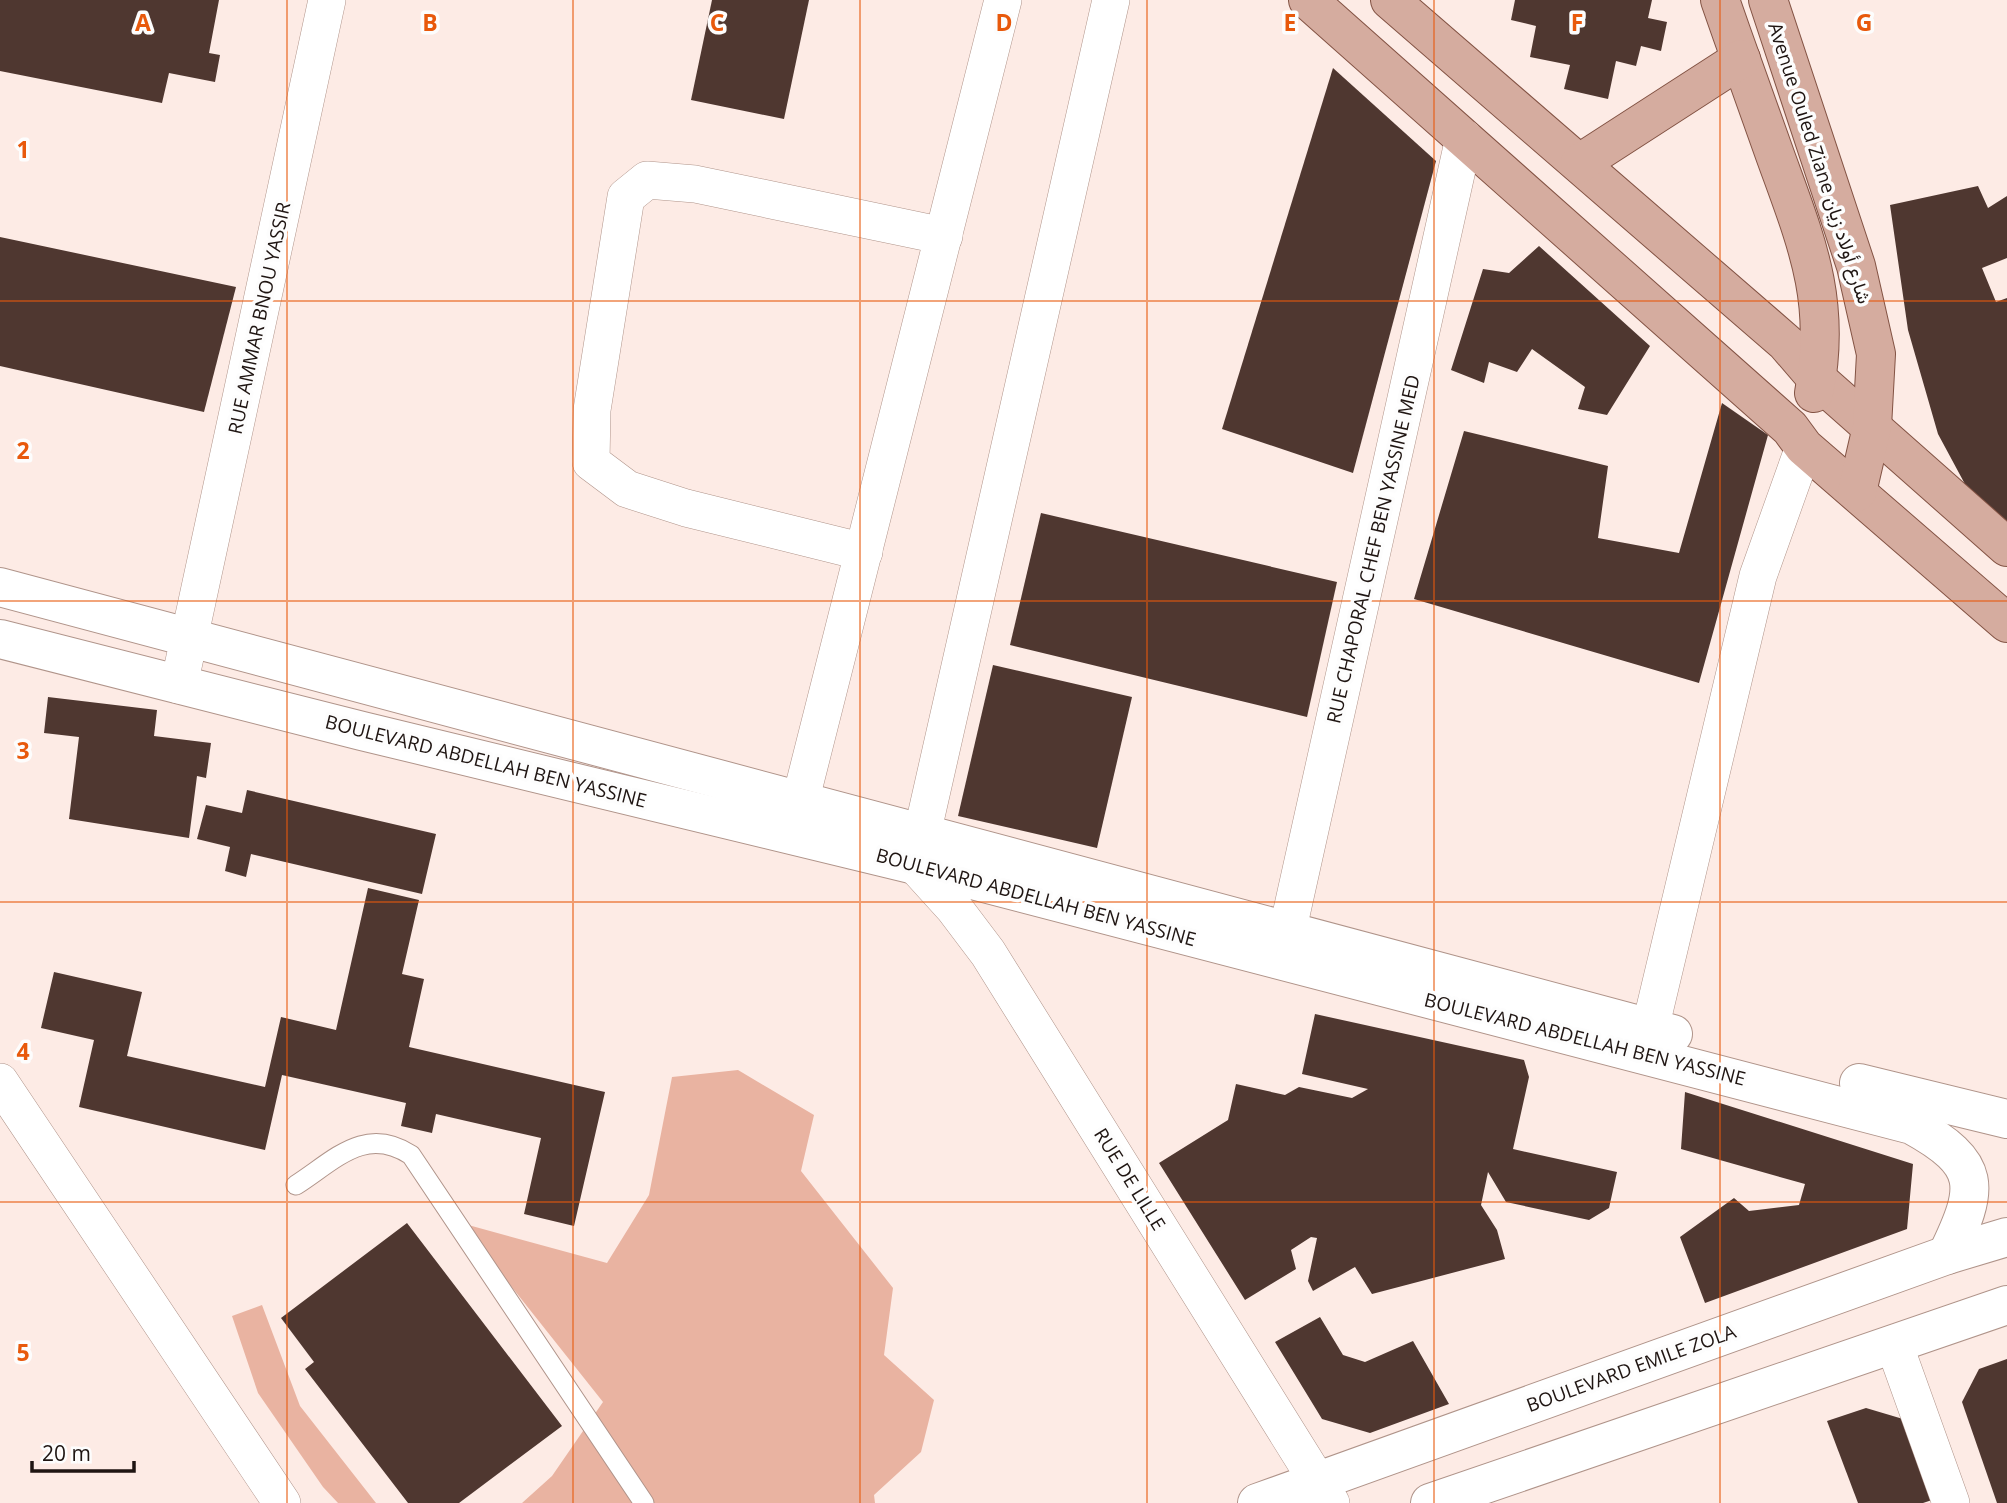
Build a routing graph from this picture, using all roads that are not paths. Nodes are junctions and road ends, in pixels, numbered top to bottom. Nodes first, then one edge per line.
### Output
1 (327, 0) edge
2 (1003, 0) edge
3 (1308, 0) edge
4 (1390, 0) edge
5 (1720, 0) edge
6 (1768, 0) edge
7 (1101, 2) edge
8 (1741, 59) junction
9 (1464, 138) junction
10 (1580, 163) junction
11 (944, 236) junction
12 (1817, 379) junction
13 (1872, 427) junction
14 (1804, 447) junction
15 (1857, 492) junction
16 (2007, 547) edge
17 (863, 552) junction
18 (0, 587) edge
19 (2007, 623) edge
20 (190, 636) junction
21 (0, 639) edge
22 (179, 685) junction
23 (800, 802) junction
24 (918, 850) junction
25 (1284, 946) junction
26 (1647, 1041) junction
27 (0, 1082) edge
28 (2007, 1119) edge
29 (296, 1185) dead end
30 (2007, 1237) edge
31 (1947, 1255) junction
32 (2007, 1305) edge
33 (1894, 1344) junction
34 (1325, 1492) edge
35 (282, 1503) edge
36 (644, 1503) edge
37 (1257, 1503) edge
38 (1430, 1503) edge
39 (1951, 1503) edge

1 - 20 street, RUE AMMAR BNOU YASSIR
2 - 11 street
3 - 9 main road
4 - 10 main road
5 - 8 main road, Avenue Ouled Ziane شارع أولاد زيان
6 - 13 main road, Avenue Ouled Ziane شارع أولاد زيان
7 - 24 street
8 - 10 main road
8 - 12 main road, Avenue Ouled Ziane شارع أولاد زيان
9 - 14 main road
9 - 25 street, RUE CHAPORAL CHEF BEN YASSINE MED
10 - 12 main road
11 - 17 street
11 - 17 street
12 - 13 main road
12 - 14 main road, Avenue Ouled Ziane شارع أولاد زيان
13 - 15 main road, Avenue Ouled Ziane شارع أولاد زيان
13 - 16 main road
14 - 15 main road
14 - 26 street
15 - 19 main road
17 - 23 street
18 - 20 street, BOULEVARD ABDELLAH BEN YASSINE
20 - 22 street, RUE AMMAR BNOU YASSIR
20 - 23 street, BOULEVARD ABDELLAH BEN YASSINE
21 - 22 street, BOULEVARD ABDELLAH BEN YASSINE
22 - 24 street, BOULEVARD ABDELLAH BEN YASSINE
23 - 24 street, BOULEVARD ABDELLAH BEN YASSINE
24 - 25 street, BOULEVARD ABDELLAH BEN YASSINE
24 - 34 street, RUE DE LILLE
25 - 26 street, BOULEVARD ABDELLAH BEN YASSINE
26 - 28 street, BOULEVARD ABDELLAH BEN YASSINE
26 - 31 street, BOULEVARD ABDELLAH BEN YASSINE
27 - 35 street
29 - 36 lane
30 - 31 street, BOULEVARD EMILE ZOLA
31 - 34 street, BOULEVARD EMILE ZOLA
32 - 33 street
33 - 38 street
33 - 39 street
34 - 37 street, BOULEVARD EMILE ZOLA

